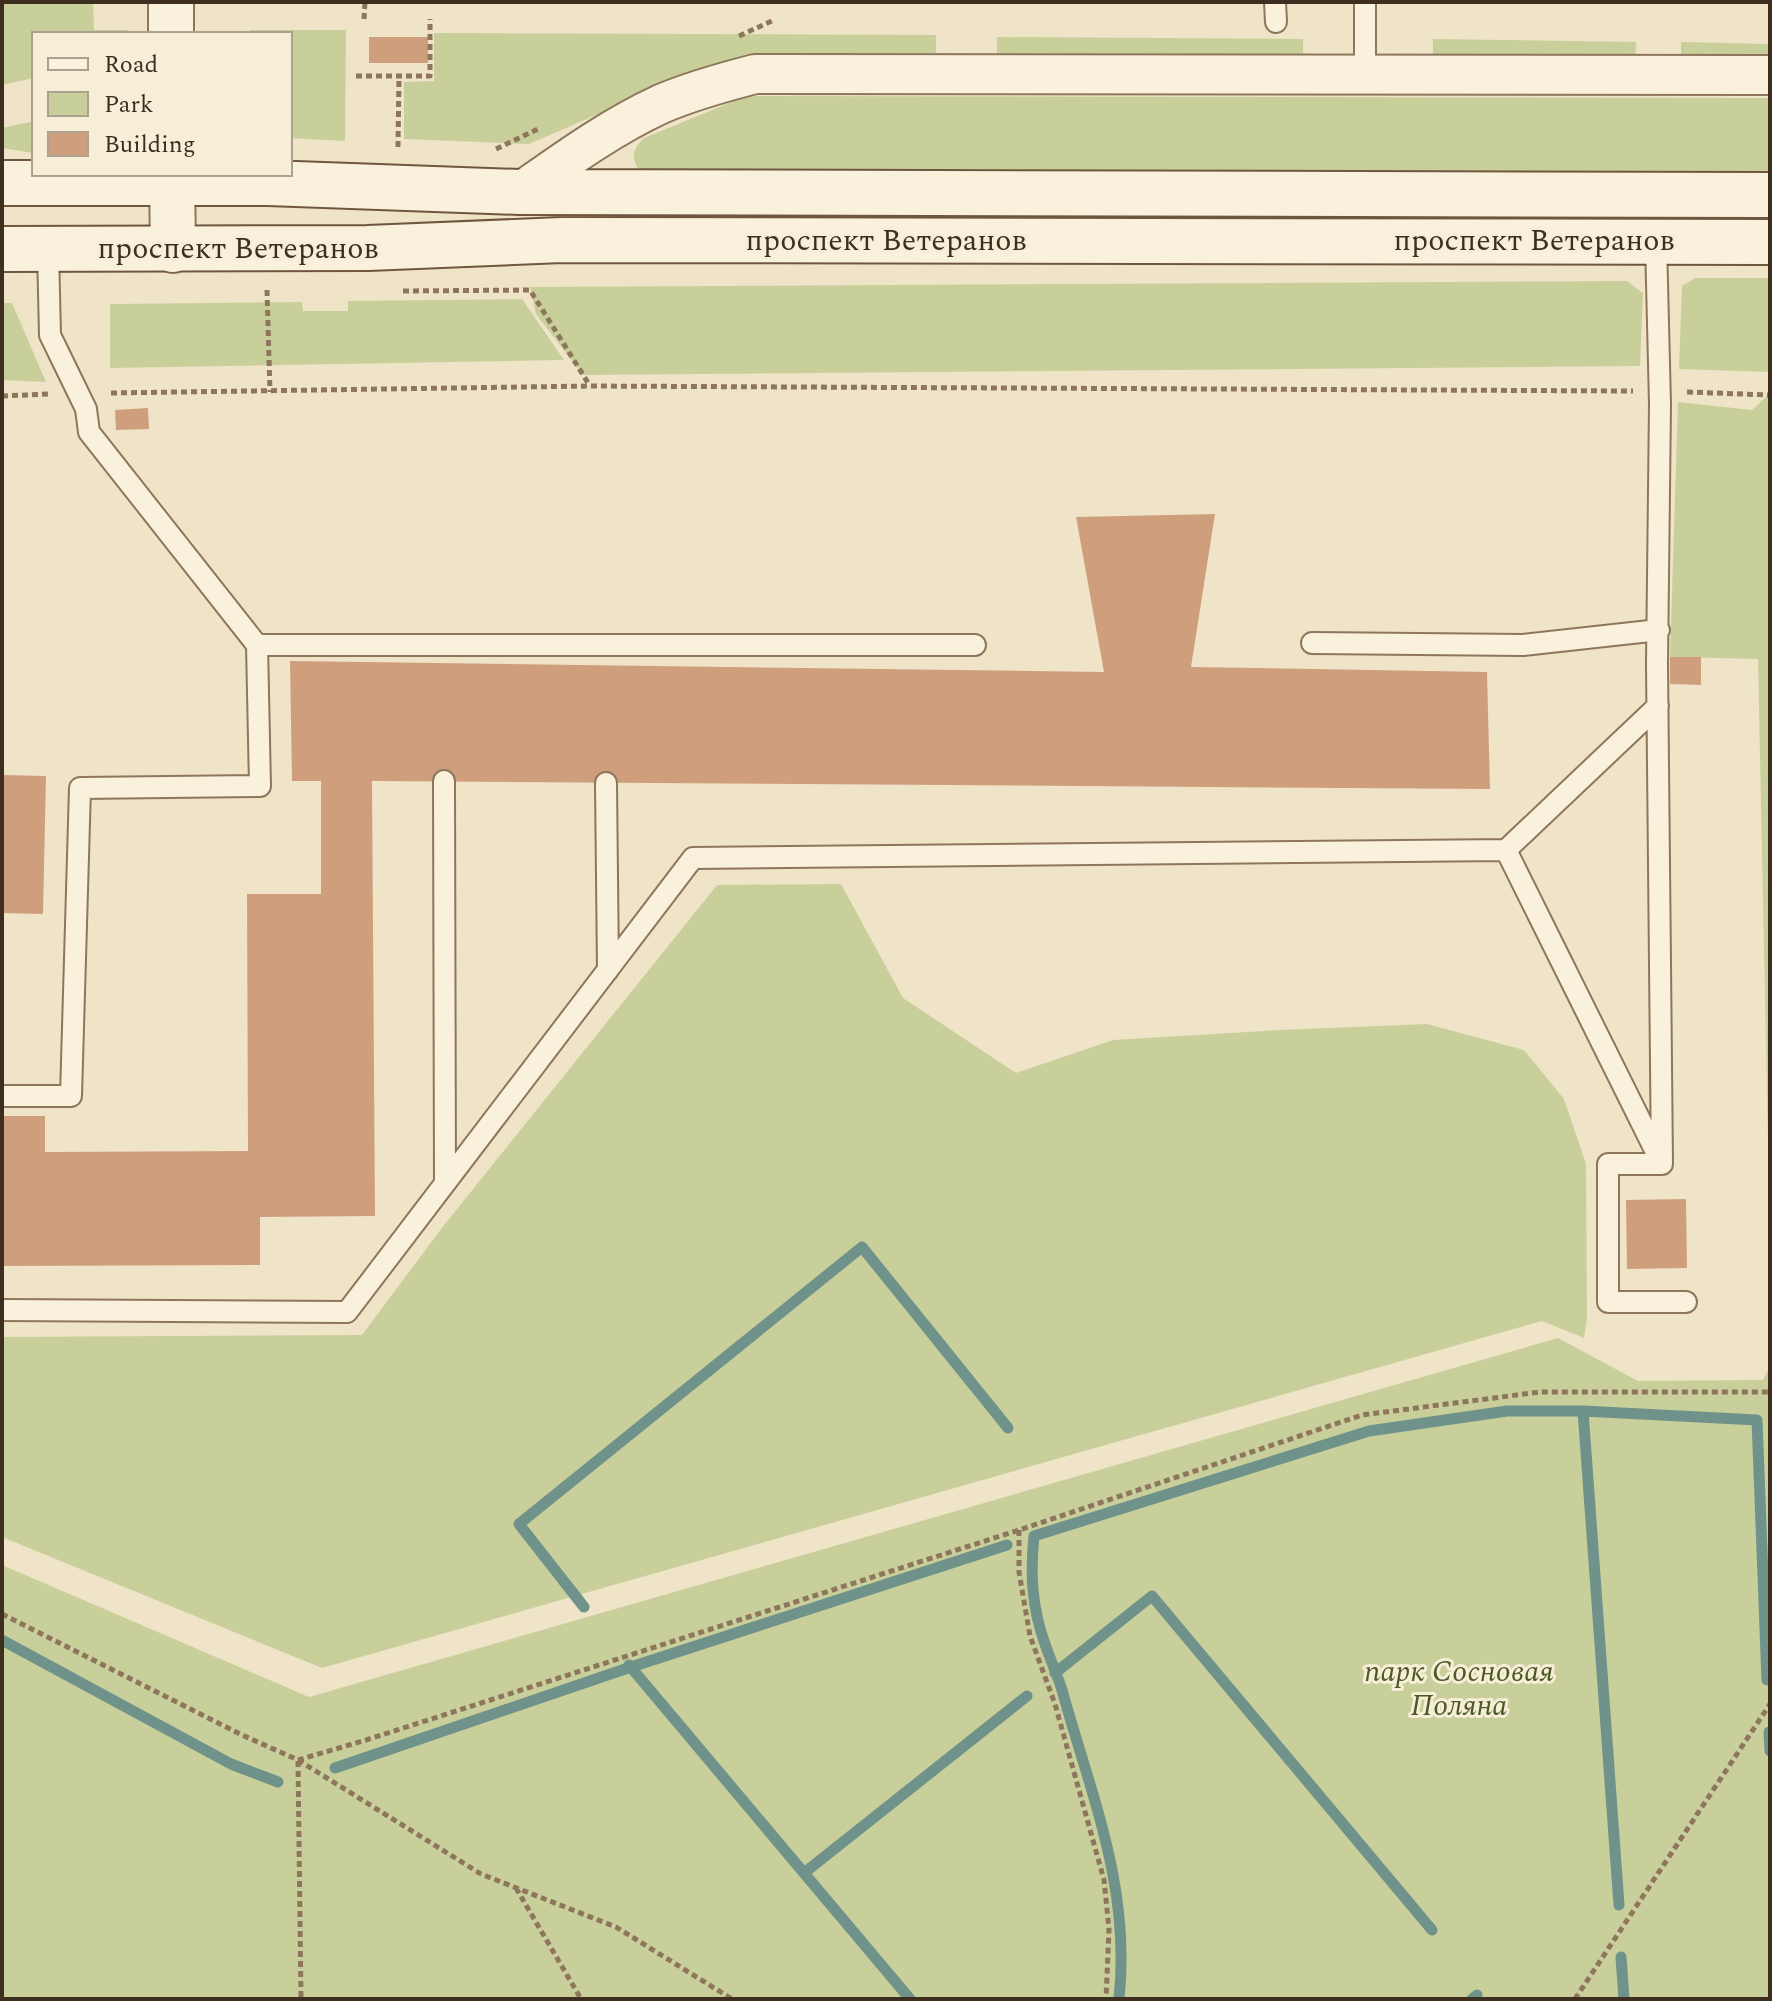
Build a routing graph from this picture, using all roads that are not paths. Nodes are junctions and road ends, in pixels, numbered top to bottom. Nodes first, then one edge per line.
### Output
1 (171, 2) edge
2 (1365, 2) edge
3 (171, 32) edge
4 (1365, 75) junction
5 (1770, 75) edge
6 (172, 178) edge
7 (2, 183) edge
8 (520, 192) junction
9 (1770, 195) edge
10 (1656, 242) junction
11 (1770, 242) edge
12 (2, 249) edge
13 (48, 250) junction
14 (173, 250) junction
15 (1659, 630) junction
16 (1312, 643) dead end
17 (257, 645) junction
18 (975, 645) dead end
19 (1658, 706) junction
20 (444, 781) dead end
21 (606, 783) dead end
22 (1506, 850) junction
23 (608, 970) junction
24 (2, 1096) edge
25 (1662, 1164) junction
26 (445, 1183) junction
27 (1686, 1302) dead end
28 (2, 1310) edge

1 - 3 main road
2 - 4 lane
4 - 5 street
4 - 8 street
6 - 7 main road, проспект Ветеранов
6 - 8 main road, проспект Ветеранов
6 - 14 main road
8 - 9 main road, проспект Ветеранов
10 - 11 main road, проспект Ветеранов
10 - 14 main road, проспект Ветеранов
10 - 15 lane
12 - 13 main road, проспект Ветеранов
13 - 14 main road, проспект Ветеранов
13 - 17 lane
15 - 16 lane
15 - 19 lane
17 - 18 lane
17 - 24 lane
19 - 22 lane
19 - 25 lane
20 - 26 lane
21 - 23 lane
22 - 23 lane
22 - 25 lane
23 - 26 lane
25 - 27 lane
26 - 28 lane

